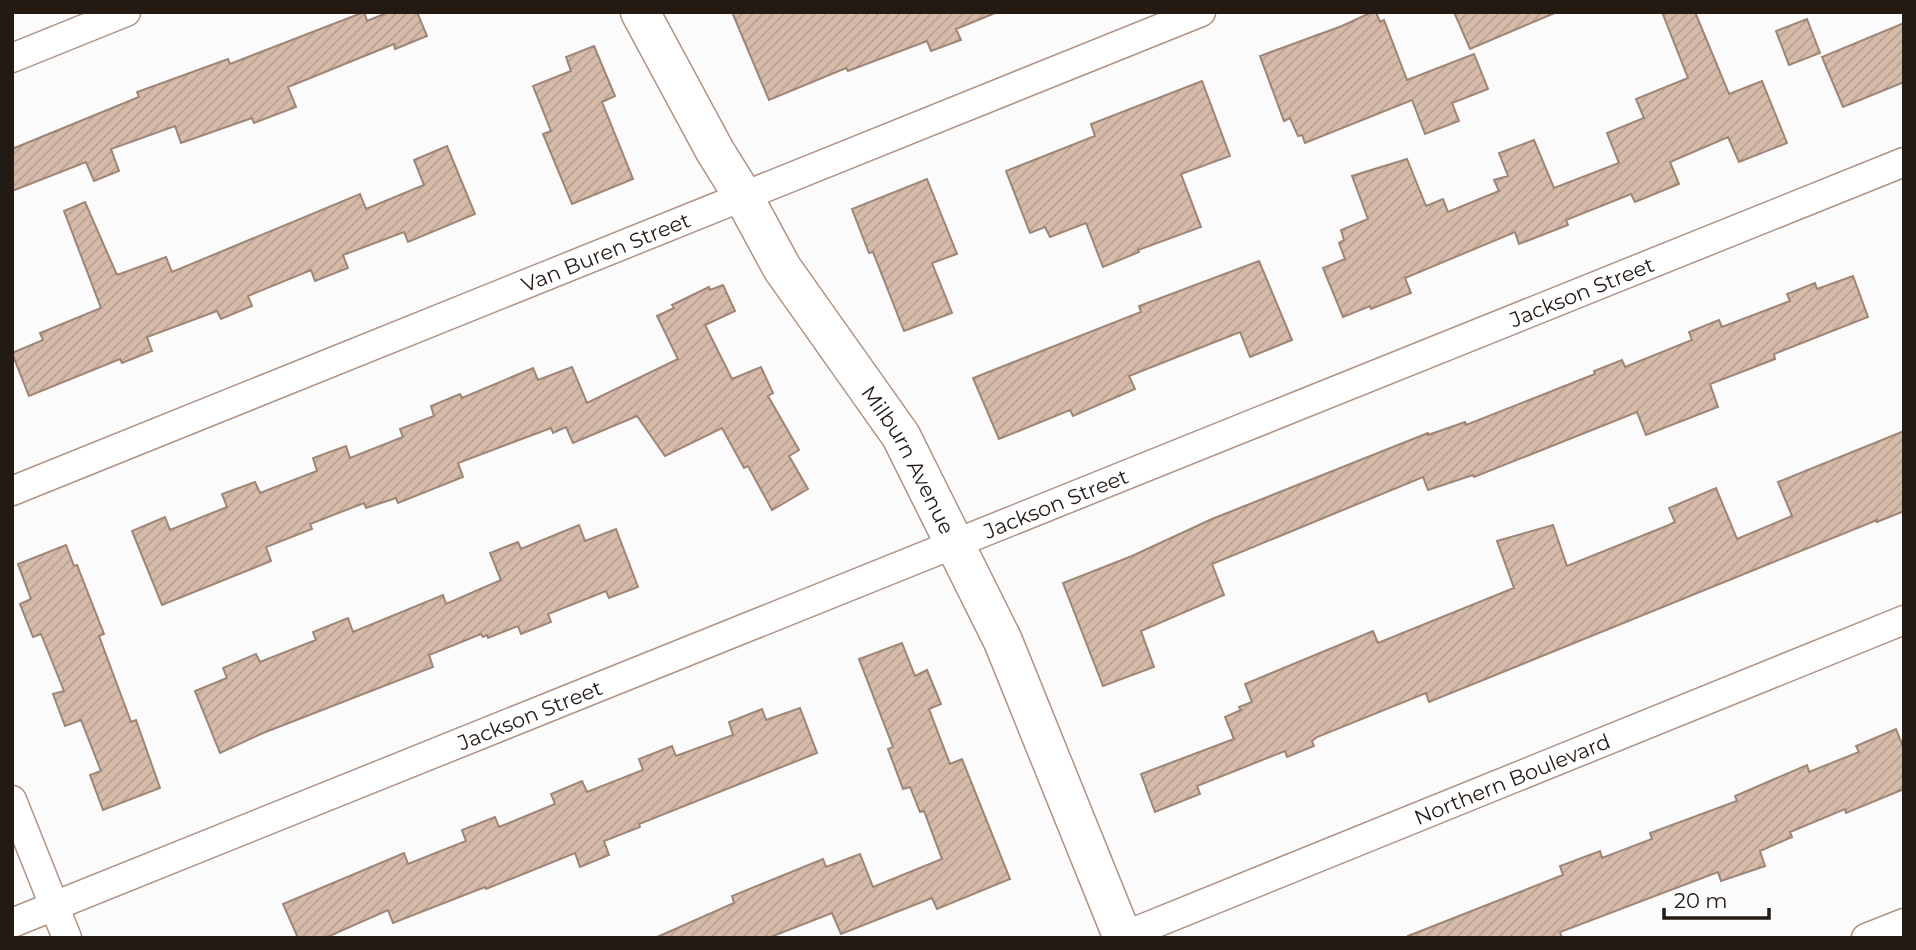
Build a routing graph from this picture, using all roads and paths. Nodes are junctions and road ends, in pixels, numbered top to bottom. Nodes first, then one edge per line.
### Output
1 (126, 12) edge
2 (640, 12) edge
3 (1201, 12) edge
4 (12, 58) edge
5 (1904, 162) edge
6 (743, 196) junction
7 (12, 491) edge
8 (956, 542) junction
9 (1904, 620) edge
10 (12, 800) edge
11 (55, 906) junction
12 (12, 923) edge
13 (1904, 923) edge
14 (1122, 937) edge
15 (67, 938) edge
16 (1866, 938) edge

1 - 4 street
2 - 6 main road, Milburn Avenue
3 - 6 street, Van Buren Street
5 - 8 street, Jackson Street
6 - 7 street, Van Buren Street
6 - 8 main road, Milburn Avenue
8 - 11 street, Jackson Street
8 - 14 main road, Milburn Avenue
9 - 14 street, Northern Boulevard
10 - 11 street
11 - 12 street, Jackson Street
11 - 15 street
13 - 16 street

